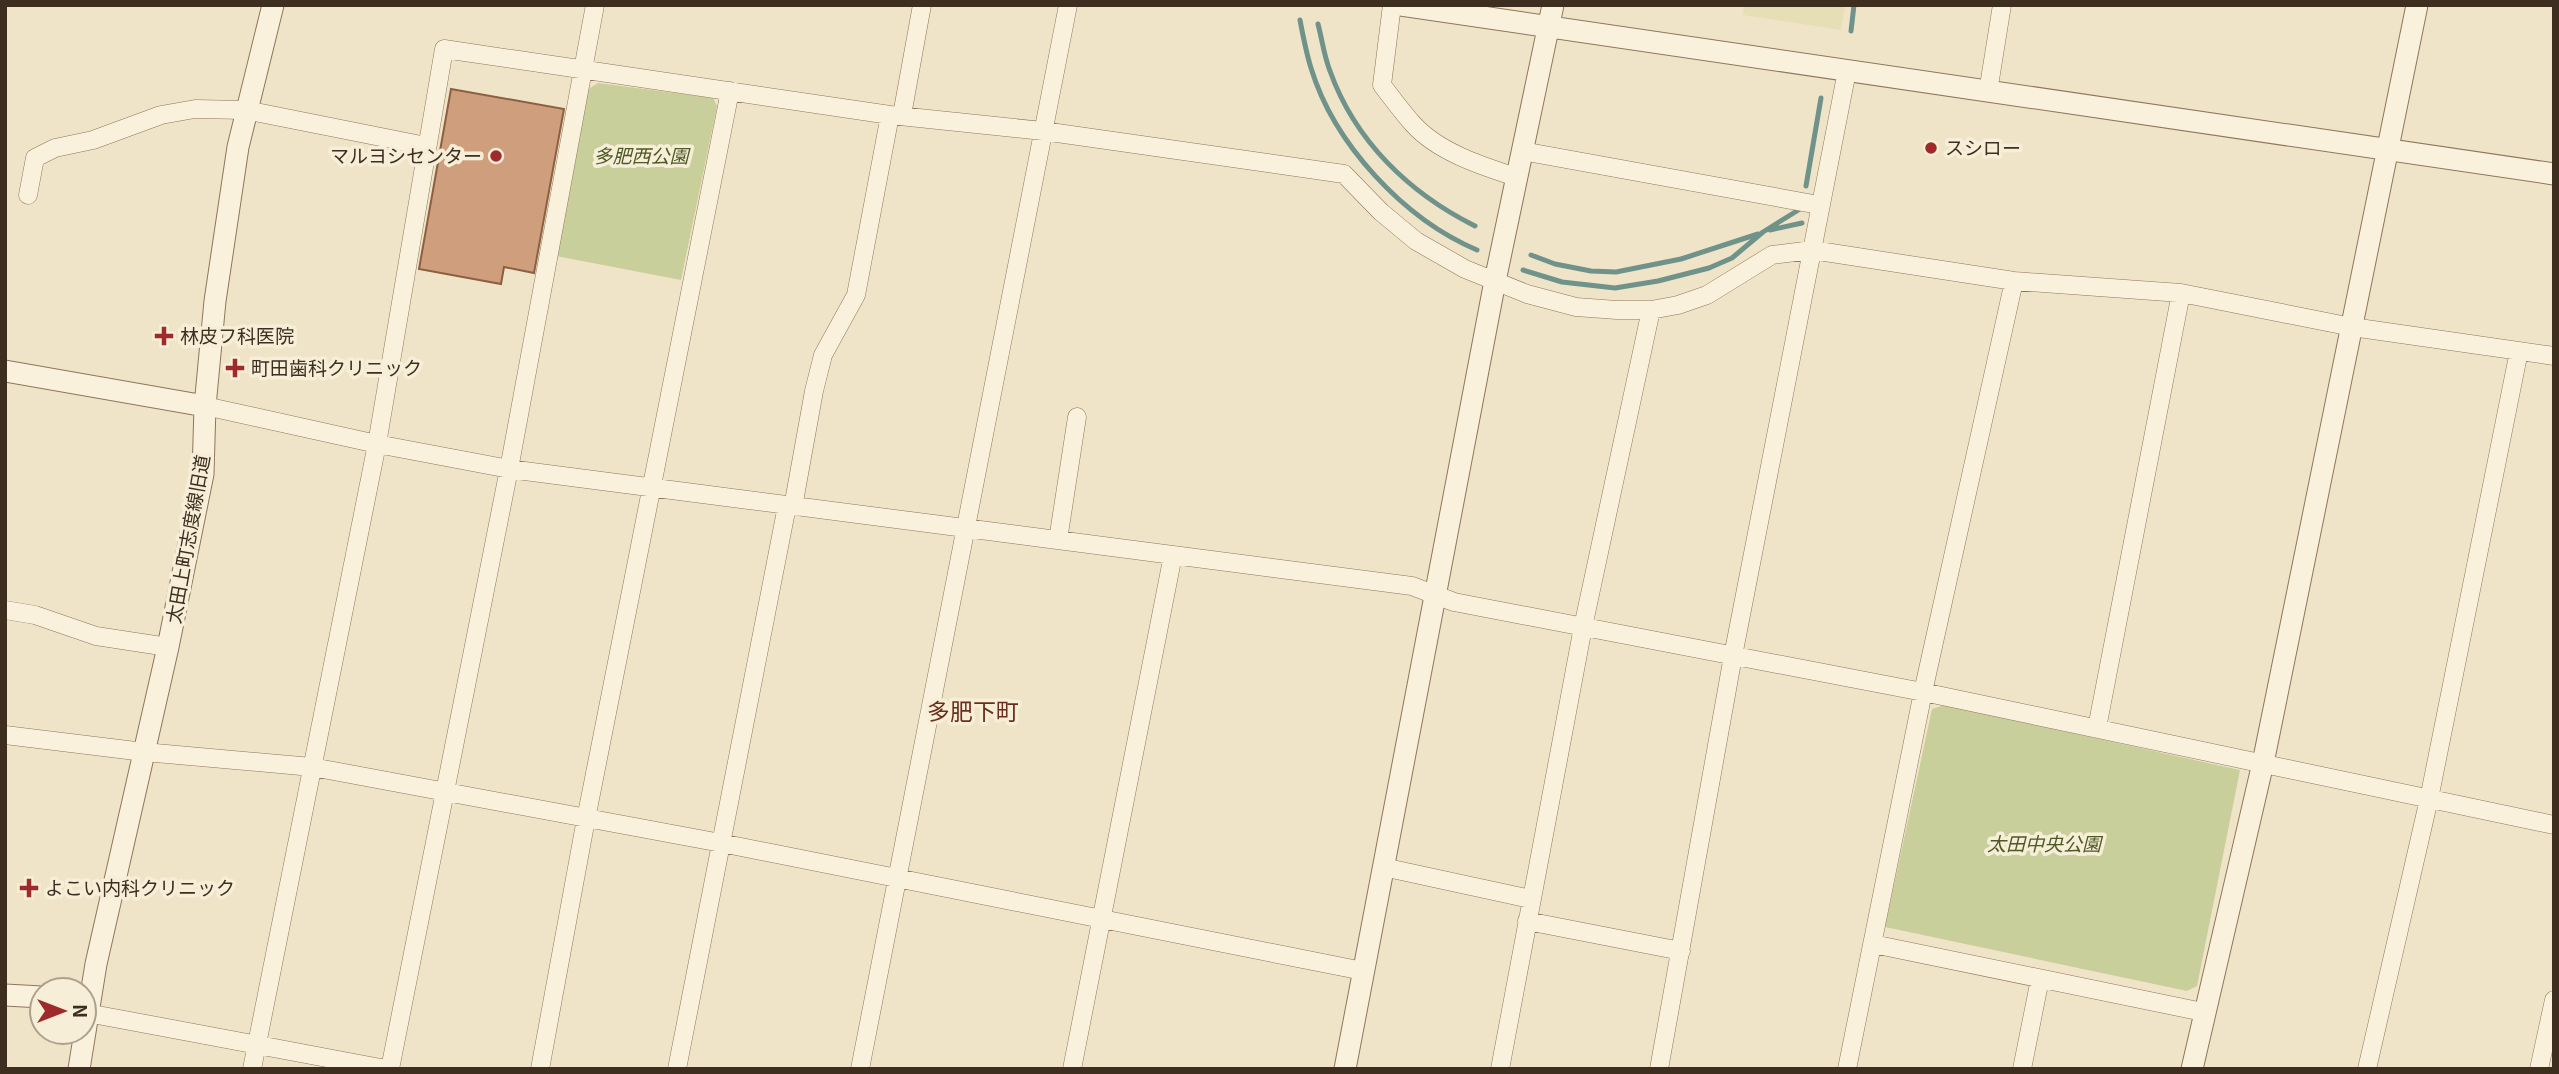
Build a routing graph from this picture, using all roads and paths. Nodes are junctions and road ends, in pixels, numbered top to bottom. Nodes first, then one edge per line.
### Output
1 (273, 5) edge
2 (595, 5) edge
3 (922, 5) edge
4 (1068, 5) edge
5 (1392, 5) edge
6 (1401, 5) edge
7 (1553, 5) edge
8 (2002, 5) edge
9 (2417, 5) edge
10 (1549, 27) junction
11 (583, 70) junction
12 (1847, 71) junction
13 (730, 91) junction
14 (1988, 92) junction
15 (245, 110) junction
16 (896, 115) junction
17 (1043, 131) junction
18 (426, 146) junction
19 (2389, 150) junction
20 (1522, 151) junction
21 (2554, 174) edge
22 (1517, 177) junction
23 (28, 195) dead end
24 (1819, 205) junction
25 (1812, 250) junction
26 (1495, 281) junction
27 (2014, 281) junction
28 (2181, 293) junction
29 (1651, 310) junction
30 (2352, 327) junction
31 (2519, 351) junction
32 (2554, 356) edge
33 (5, 371) edge
34 (205, 405) junction
35 (1077, 417) dead end
36 (377, 444) junction
37 (509, 469) junction
38 (653, 488) junction
39 (790, 507) junction
40 (964, 529) junction
41 (1058, 540) junction
42 (1174, 555) junction
43 (1434, 594) junction
44 (5, 610) edge
45 (1583, 627) junction
46 (168, 647) junction
47 (1733, 656) junction
48 (1923, 692) junction
49 (2097, 728) junction
50 (5, 735) edge
51 (144, 752) junction
52 (2263, 764) junction
53 (312, 767) junction
54 (444, 791) junction
55 (2428, 799) junction
56 (586, 819) junction
57 (2554, 825) edge
58 (721, 843) junction
59 (1383, 867) junction
60 (897, 878) junction
61 (1531, 899) junction
62 (1101, 919) junction
63 (1527, 920) junction
64 (1873, 944) junction
65 (1681, 951) junction
66 (1363, 971) junction
67 (93, 976) edge
68 (2040, 979) junction
69 (5, 995) edge
70 (28, 997) edge
71 (2554, 1000) edge
72 (98, 1007) edge
73 (2203, 1012) junction
74 (256, 1045) junction
75 (82, 1046) edge
76 (79, 1069) edge
77 (252, 1069) edge
78 (388, 1069) edge
79 (540, 1069) edge
80 (677, 1069) edge
81 (860, 1069) edge
82 (1072, 1069) edge
83 (1345, 1069) edge
84 (1500, 1069) edge
85 (1659, 1069) edge
86 (1847, 1069) edge
87 (2022, 1069) edge
88 (2192, 1069) edge
89 (2367, 1069) edge
90 (2539, 1069) edge

1 - 15 street, 太田上町志度線旧道
2 - 11 street
3 - 16 street
4 - 17 street
5 - 22 street
6 - 10 street
7 - 10 street
8 - 14 street
9 - 19 street
10 - 12 street
10 - 20 street
11 - 13 street
11 - 18 street
11 - 37 street
12 - 14 street
12 - 24 street
13 - 16 street
13 - 38 street
14 - 19 street
15 - 18 street
15 - 23 street
15 - 34 street, 太田上町志度線旧道
16 - 17 street
16 - 39 street
17 - 26 street
17 - 40 street
18 - 36 street
19 - 21 street
19 - 30 street
20 - 22 street
20 - 24 street
22 - 26 street
24 - 25 street
25 - 27 street
25 - 29 street
25 - 47 street
26 - 29 street
26 - 43 street
27 - 28 street
27 - 48 street
28 - 30 street
28 - 49 street
29 - 45 street
30 - 31 street
30 - 52 street
31 - 32 street
31 - 55 street
33 - 34 street
34 - 36 street
34 - 46 street, 太田上町志度線旧道
35 - 41 street
36 - 37 street
36 - 53 street
37 - 38 street
37 - 54 street
38 - 39 street
38 - 56 street
39 - 40 street
39 - 58 street
40 - 41 street
40 - 60 street
41 - 42 street
42 - 43 street
42 - 62 street
43 - 45 street
43 - 59 street
44 - 46 street
45 - 47 street
45 - 61 street
46 - 51 street, 太田上町志度線旧道
47 - 48 street
47 - 65 street
48 - 49 street
48 - 64 street
49 - 52 street
50 - 51 street
51 - 53 street
51 - 67 street, 太田上町志度線旧道
52 - 55 street
52 - 73 street
53 - 54 street
53 - 74 street
54 - 56 street
54 - 78 street
55 - 57 street
55 - 89 street
56 - 58 street
56 - 79 street
58 - 60 street
58 - 80 street
59 - 61 street
59 - 66 street
60 - 62 street
60 - 81 street
61 - 63 street
62 - 66 street
62 - 82 street
63 - 65 street
63 - 84 street
64 - 68 street
64 - 86 street
65 - 85 street
66 - 83 street
68 - 73 street
68 - 87 street
69 - 70 street
71 - 90 street
72 - 74 street
73 - 88 street
74 - 77 street
74 - 78 street
75 - 76 street, 太田上町志度線旧道

